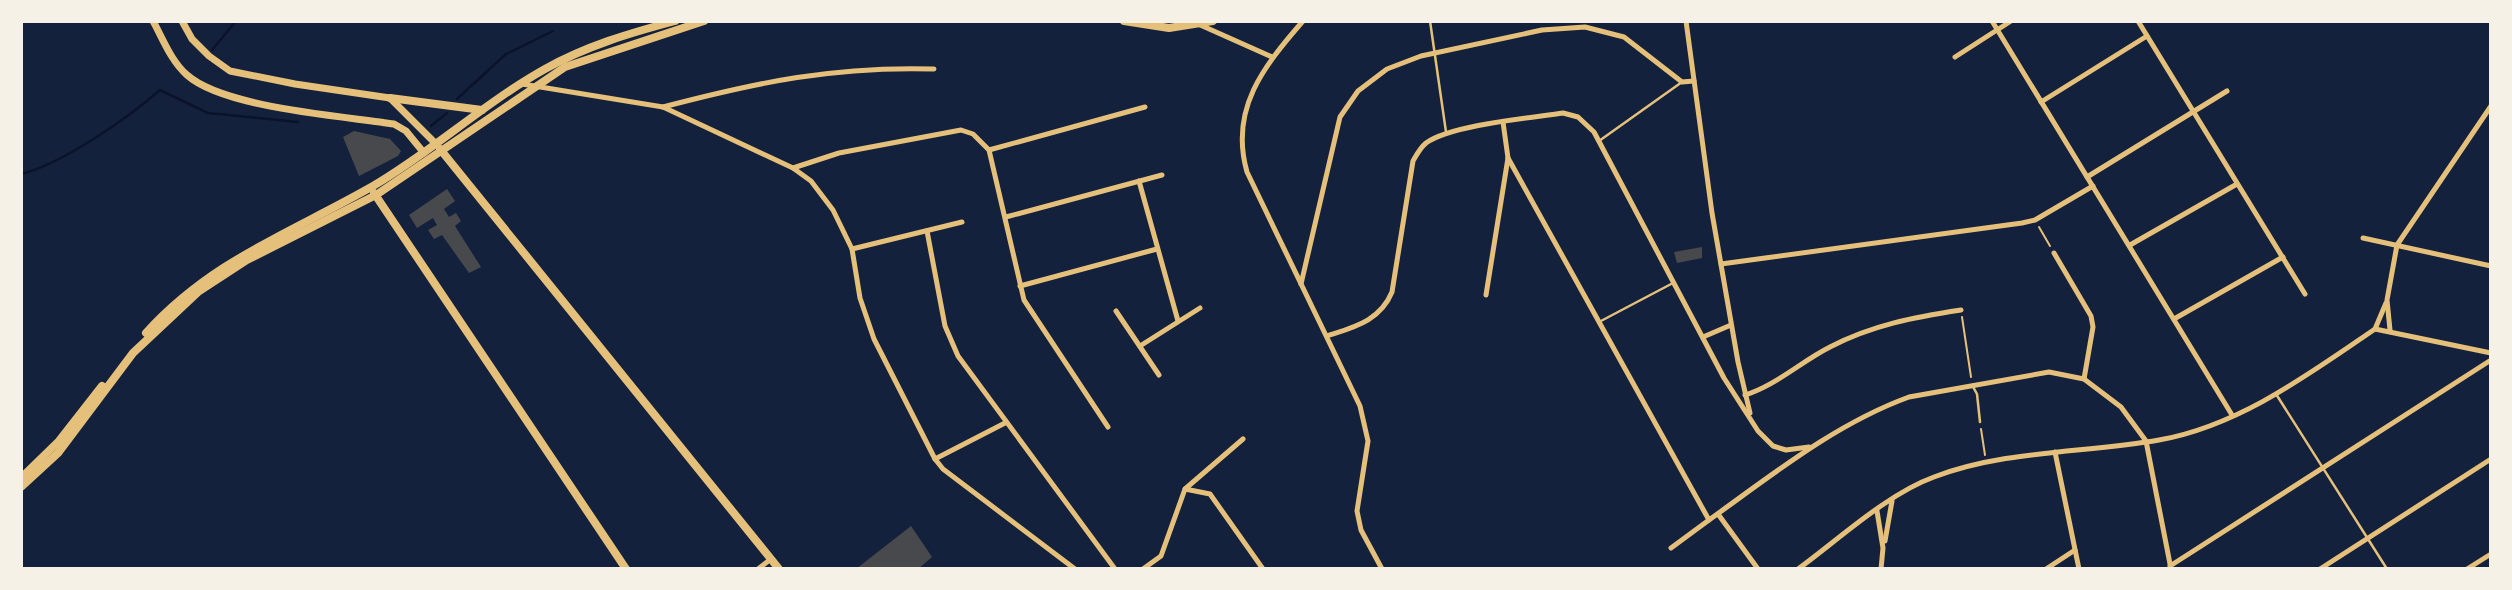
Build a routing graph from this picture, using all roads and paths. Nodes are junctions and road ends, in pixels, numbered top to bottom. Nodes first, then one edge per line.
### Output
1 (153, 21) edge
2 (182, 21) edge
3 (675, 21) edge
4 (704, 21) edge
5 (1124, 21) edge
6 (1188, 21) edge
7 (1213, 21) edge
8 (1303, 21) edge
9 (1430, 21) edge
10 (1686, 21) edge
11 (1992, 21) edge
12 (2011, 21) edge
13 (2138, 21) edge
14 (1199, 25) junction
15 (1997, 29) junction
16 (2147, 36) junction
17 (1436, 53) junction
18 (1272, 57) junction
19 (1955, 57) dead end
20 (934, 69) dead end
21 (1695, 81) junction
22 (1682, 82) junction
23 (522, 83) junction
24 (536, 86) junction
25 (2227, 91) dead end
26 (390, 98) junction
27 (2041, 102) junction
28 (2491, 106) edge
29 (663, 107) junction
30 (1145, 107) dead end
31 (482, 110) junction
32 (2194, 112) junction
33 (1503, 122) junction
34 (1447, 135) junction
35 (1599, 141) junction
36 (439, 148) junction
37 (989, 150) junction
38 (424, 153) junction
39 (1508, 158) junction
40 (793, 168) junction
41 (1162, 175) dead end
42 (2087, 177) junction
43 (1139, 181) junction
44 (2237, 184) junction
45 (2093, 186) junction
46 (373, 191) junction
47 (1006, 217) junction
48 (2035, 220) junction
49 (962, 222) dead end
50 (927, 231) junction
51 (2363, 238) dead end
52 (2130, 245) junction
53 (2397, 245) junction
54 (852, 248) junction
55 (1157, 250) junction
56 (2054, 253) joint
57 (2283, 257) junction
58 (1721, 264) junction
59 (2491, 266) edge
60 (1301, 284) junction
61 (1673, 284) junction
62 (1020, 286) junction
63 (2305, 294) dead end
64 (1486, 295) dead end
65 (2387, 300) junction
66 (1199, 308) dead end
67 (1961, 310) joint
68 (1116, 311) dead end
69 (2174, 319) junction
70 (1178, 321) junction
71 (1598, 322) junction
72 (1731, 325) junction
73 (2375, 329) junction
74 (2390, 330) junction
75 (1326, 335) junction
76 (1703, 337) junction
77 (1140, 346) junction
78 (2491, 353) edge
79 (2491, 360) edge
80 (1159, 375) dead end
81 (2084, 379) junction
82 (1972, 385) junction
83 (2276, 394) junction
84 (1745, 395) junction
85 (2232, 415) junction
86 (1752, 419) junction
87 (1980, 422) joint
88 (1005, 423) junction
89 (1108, 427) dead end
90 (1243, 439) dead end
91 (2147, 441) junction
92 (1814, 446) junction
93 (2055, 452) junction
94 (2491, 459) edge
95 (936, 460) junction
96 (1986, 463) junction
97 (2324, 469) junction
98 (21, 478) edge
99 (21, 487) edge
100 (1185, 489) junction
101 (1892, 501) junction
102 (1877, 512) junction
103 (1718, 514) junction
104 (1709, 520) junction
105 (2367, 538) junction
106 (1671, 548) dead end
107 (1883, 548) junction
108 (2075, 550) junction
109 (2491, 554) edge
110 (771, 559) junction
111 (2170, 567) edge
112 (626, 569) edge
113 (758, 569) edge
114 (779, 569) edge
115 (1075, 569) edge
116 (1115, 569) edge
117 (1143, 569) edge
118 (1263, 569) edge
119 (1382, 569) edge
120 (1758, 569) edge
121 (1798, 569) edge
122 (1881, 569) edge
123 (2046, 569) edge
124 (2079, 569) edge
125 (2320, 569) edge
126 (2387, 569) edge
127 (2467, 569) edge

1 - 38 street
2 - 26 street
3 - 23 main road
4 - 24 main road
5 - 14 main road
6 - 14 street
7 - 14 main road
8 - 18 street
9 - 17 lane
10 - 21 street
11 - 15 street
12 - 15 street
13 - 16 street
14 - 18 street
15 - 19 street
15 - 27 street
16 - 27 street
16 - 32 street
17 - 22 street
17 - 34 lane
17 - 60 street
18 - 60 street
20 - 29 street
21 - 22 street
21 - 58 street
22 - 35 lane
23 - 24 street
23 - 31 main road
24 - 29 street
24 - 36 main road
25 - 32 street
26 - 31 main road
26 - 36 street
27 - 42 street
28 - 53 street
29 - 40 street
30 - 37 street
31 - 36 main road
32 - 42 street
32 - 44 street
33 - 34 street
33 - 35 street
33 - 39 street
34 - 75 street
35 - 61 street
36 - 38 main road
36 - 46 main road
36 - 110 main road
37 - 40 street
37 - 47 street
38 - 46 main road
39 - 64 street
39 - 71 street
40 - 54 street
41 - 43 street
42 - 45 street
43 - 47 street
43 - 55 street
44 - 52 street
44 - 57 street
45 - 48 street
45 - 52 street
46 - 98 main road
46 - 99 main road
46 - 112 main road
47 - 62 street
48 - 56 path
48 - 58 street
49 - 50 street
50 - 54 street
50 - 88 street
51 - 53 street
52 - 69 street
53 - 59 street
53 - 65 street
54 - 95 street
55 - 62 street
55 - 70 street
56 - 81 street
57 - 63 street
57 - 69 street
58 - 72 street
60 - 75 street
61 - 71 lane
61 - 76 street
62 - 89 street
65 - 73 street
65 - 74 street
66 - 70 street
67 - 82 path
67 - 84 street
68 - 77 street
69 - 85 street
70 - 77 street
71 - 104 street
72 - 76 street
72 - 84 street
73 - 74 street
73 - 83 street
74 - 78 street
75 - 119 street
76 - 86 street
77 - 80 street
79 - 97 street
81 - 82 street
81 - 91 street
82 - 87 lane
82 - 92 street
83 - 85 street
83 - 97 lane
84 - 86 street
85 - 91 street
86 - 92 street
87 - 96 path
88 - 95 street
88 - 116 street
90 - 100 street
91 - 93 street
91 - 111 street
92 - 103 street
93 - 96 street
93 - 108 street
94 - 105 street
95 - 115 street
96 - 101 street
97 - 105 lane
97 - 111 street
100 - 117 street
100 - 118 street
101 - 102 street
101 - 107 street
102 - 107 street
102 - 121 street
103 - 104 street
103 - 120 street
104 - 106 street
105 - 125 street
105 - 126 lane
107 - 122 street
108 - 123 street
108 - 124 street
109 - 127 street
110 - 113 street
110 - 114 main road

